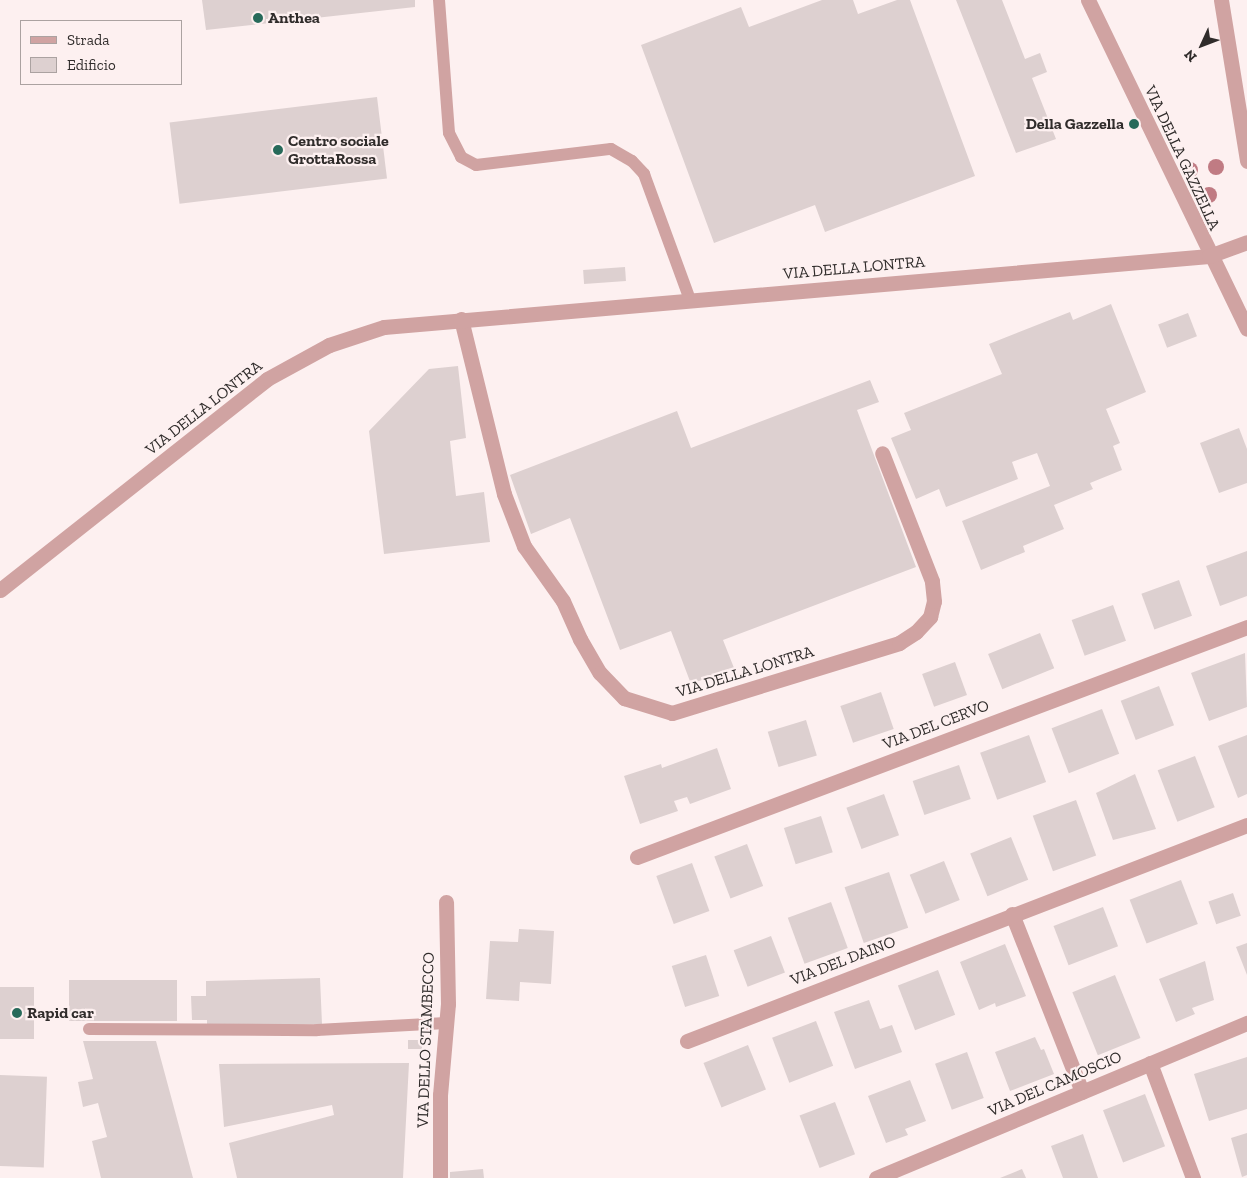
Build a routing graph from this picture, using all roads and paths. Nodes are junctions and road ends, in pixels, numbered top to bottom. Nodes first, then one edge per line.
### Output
1 (439, 0) edge
2 (1088, 0) edge
3 (1221, 0) edge
4 (1247, 161) edge
5 (1247, 242) edge
6 (1209, 256) junction
7 (690, 300) junction
8 (461, 319) junction
9 (1247, 329) edge
10 (882, 453) dead end
11 (0, 590) edge
12 (1247, 627) edge
13 (1247, 824) edge
14 (636, 857) dead end
15 (446, 902) dead end
16 (1012, 914) junction
17 (446, 1023) junction
18 (1247, 1023) edge
19 (89, 1029) dead end
20 (687, 1041) dead end
21 (1150, 1063) junction
22 (1082, 1092) junction
23 (440, 1178) edge
24 (876, 1178) edge
25 (1193, 1178) edge

1 - 7 lane
2 - 6 street, VIA DELLA GAZZELLA
3 - 4 street
5 - 6 street, VIA DELLA LONTRA
6 - 7 street, VIA DELLA LONTRA
6 - 9 street, VIA DELLA GAZZELLA
7 - 8 street, VIA DELLA LONTRA
8 - 10 street, VIA DELLA LONTRA
8 - 11 street, VIA DELLA LONTRA
12 - 14 street, VIA DEL CERVO
13 - 16 street, VIA DEL DAINO
15 - 17 street, VIA DELLO STAMBECCO
16 - 20 street, VIA DEL DAINO
16 - 22 street
17 - 19 lane
17 - 23 street, VIA DELLO STAMBECCO
18 - 21 street, VIA DEL CAMOSCIO
21 - 22 street, VIA DEL CAMOSCIO
21 - 25 street
22 - 24 street, VIA DEL CAMOSCIO

